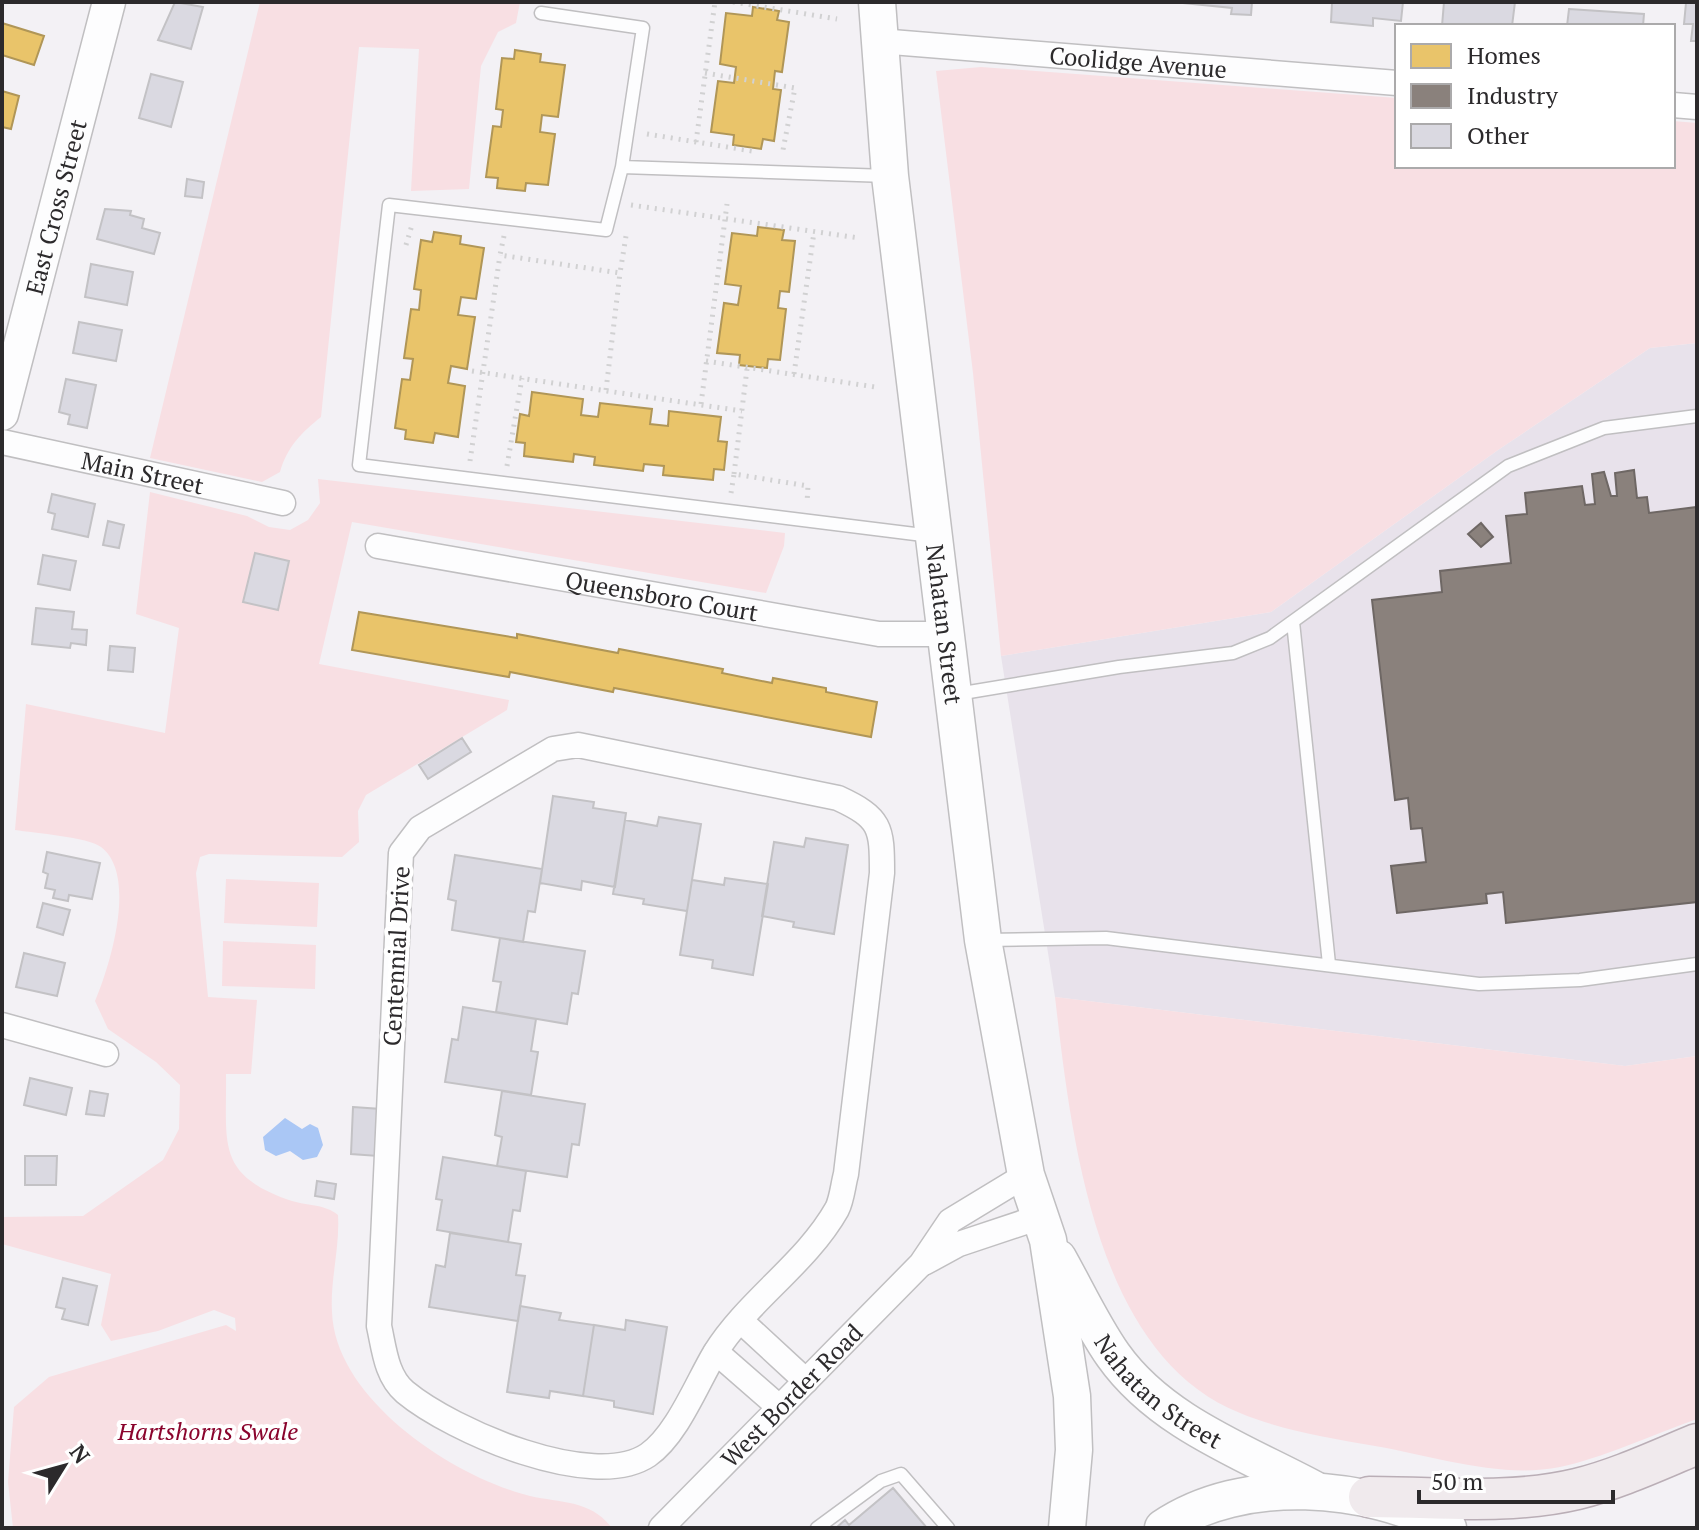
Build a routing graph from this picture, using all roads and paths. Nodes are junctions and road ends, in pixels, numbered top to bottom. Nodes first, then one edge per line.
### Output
1 (109, 2) edge
2 (715, 2) edge
3 (733, 2) edge
4 (877, 2) edge
5 (541, 13) dead end
6 (837, 19) dead end
7 (879, 41) junction
8 (705, 73) junction
9 (1395, 83) edge
10 (1675, 105) edge
11 (1697, 107) edge
12 (647, 134) dead end
13 (696, 142) junction
14 (795, 153) dead end
15 (782, 155) junction
16 (622, 167) junction
17 (890, 176) junction
18 (632, 192) dead end
19 (727, 204) dead end
20 (630, 205) junction
21 (628, 219) dead end
22 (726, 219) junction
23 (418, 221) dead end
24 (489, 230) dead end
25 (626, 232) dead end
26 (814, 232) junction
27 (859, 238) dead end
28 (500, 255) junction
29 (404, 261) dead end
30 (620, 273) junction
31 (706, 361) junction
32 (747, 369) junction
33 (472, 371) dead end
34 (483, 372) junction
35 (794, 374) junction
36 (522, 378) junction
37 (875, 387) dead end
38 (606, 390) junction
39 (701, 404) junction
40 (742, 411) junction
41 (2, 414) edge
42 (1697, 416) edge
43 (2, 442) edge
44 (470, 462) dead end
45 (507, 467) dead end
46 (734, 474) dead end
47 (283, 503) dead end
48 (934, 537) junction
49 (378, 546) dead end
50 (1293, 622) junction
51 (947, 634) junction
52 (953, 695) junction
53 (983, 940) junction
54 (1329, 964) junction
55 (1697, 964) edge
56 (2, 1025) edge
57 (106, 1054) dead end
58 (1026, 1175) junction
59 (1044, 1228) junction
60 (921, 1264) junction
61 (741, 1321) junction
62 (716, 1352) junction
63 (806, 1381) junction
64 (779, 1407) junction
65 (1697, 1444) edge
66 (1317, 1491) junction
67 (1369, 1497) junction
68 (661, 1528) edge
69 (817, 1528) edge
70 (948, 1528) edge
71 (1067, 1528) edge
72 (1163, 1528) edge
73 (1448, 1528) edge

1 - 41 street, East Cross Street
2 - 8 path
3 - 6 path
4 - 7 main road, Nahatan Street
5 - 16 lane
7 - 9 street, Coolidge Avenue
7 - 17 main road, Nahatan Street
8 - 13 path
8 - 15 path
10 - 11 street
12 - 13 path
13 - 15 path
14 - 15 path
16 - 17 lane
16 - 48 lane
17 - 48 main road, Nahatan Street
18 - 20 path
19 - 22 path
20 - 21 path
20 - 22 path
22 - 26 path
22 - 31 path
23 - 29 path
24 - 28 path
25 - 30 path
26 - 27 path
26 - 35 path
28 - 30 path
28 - 34 path
30 - 38 path
31 - 32 path
31 - 39 path
32 - 35 path
32 - 40 path
33 - 34 path
34 - 36 path
34 - 44 path
35 - 37 path
36 - 38 path
36 - 45 path
38 - 39 path
39 - 40 path
40 - 46 path
42 - 50 lane
43 - 47 street, Main Street
48 - 51 main road, Nahatan Street
49 - 51 street, Queensboro Court
50 - 52 lane
50 - 54 lane
51 - 52 main road, Nahatan Street
52 - 53 main road, Nahatan Street
53 - 54 lane
53 - 58 main road, Nahatan Street
54 - 55 lane
56 - 57 street
58 - 59 main road, Nahatan Street
58 - 60 street
59 - 60 street
59 - 66 main road, Nahatan Street
59 - 71 main road, Nahatan Street
60 - 63 street, West Border Road
61 - 62 street, Centennial Drive
61 - 62 street, Centennial Drive
61 - 63 street
62 - 64 street
63 - 64 street, West Border Road
64 - 68 street, West Border Road
65 - 67 main road
66 - 67 main road
66 - 72 main road
67 - 73 main road
69 - 70 lane

